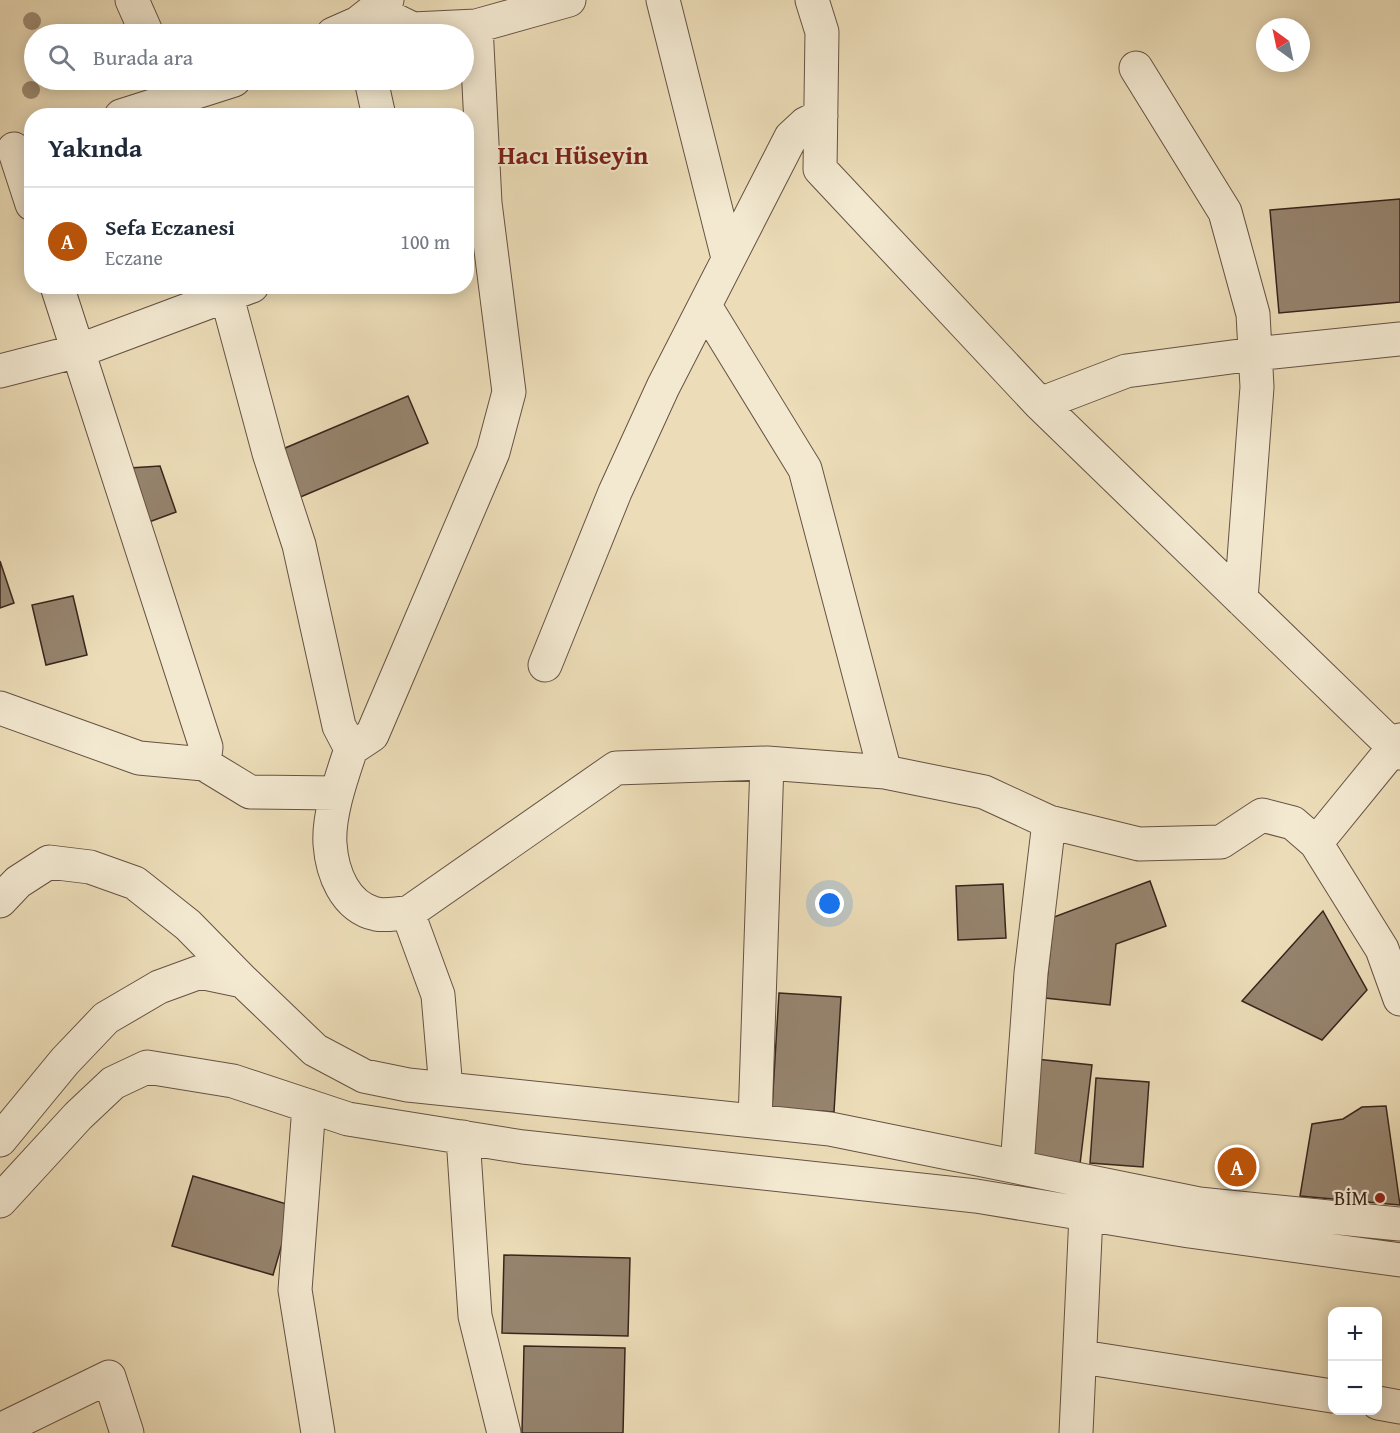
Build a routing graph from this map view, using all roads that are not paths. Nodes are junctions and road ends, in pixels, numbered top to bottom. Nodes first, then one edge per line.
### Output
1 (132, 0) edge
2 (569, 0) edge
3 (663, 0) edge
4 (813, 0) edge
5 (363, 20) edge
6 (143, 24) edge
7 (385, 24) edge
8 (476, 26) joint
9 (1136, 68) dead end
10 (170, 90) edge
11 (373, 90) edge
12 (136, 108) edge
13 (377, 108) edge
14 (821, 116) junction
15 (15, 148) edge
16 (24, 178) edge
17 (728, 258) junction
18 (60, 294) edge
19 (234, 294) edge
20 (239, 294) edge
21 (705, 306) junction
22 (1400, 339) edge
23 (78, 351) junction
24 (1254, 354) junction
25 (0, 371) edge
26 (1040, 404) junction
27 (1241, 599) junction
28 (545, 665) dead end
29 (0, 708) edge
30 (1398, 747) edge
31 (351, 748) junction
32 (767, 763) junction
33 (204, 764) junction
34 (885, 772) junction
35 (337, 793) junction
36 (1049, 822) junction
37 (1316, 843) junction
38 (0, 901) edge
39 (408, 913) junction
40 (243, 981) junction
41 (1400, 999) edge
42 (446, 1089) junction
43 (309, 1106) junction
44 (754, 1121) junction
45 (463, 1137) junction
46 (0, 1140) edge
47 (1017, 1167) junction
48 (0, 1201) edge
49 (1086, 1215) junction
50 (1400, 1224) edge
51 (1400, 1260) edge
52 (1082, 1357) junction
53 (1328, 1395) edge
54 (1382, 1404) edge
55 (1400, 1407) edge
56 (0, 1430) edge
57 (127, 1433) edge
58 (318, 1433) edge
59 (504, 1433) edge
60 (1076, 1433) edge

1 - 6 street
2 - 8 street
3 - 17 street
4 - 14 street
5 - 7 street
8 - 31 street
9 - 24 street
10 - 12 street
11 - 13 street
14 - 17 street
14 - 26 street
15 - 16 street
17 - 21 street
18 - 23 street
19 - 23 street
20 - 31 street
21 - 28 street
21 - 34 street
22 - 24 street
23 - 25 street
23 - 33 street
24 - 26 street
24 - 27 street
26 - 27 street
27 - 30 street
29 - 33 street
30 - 37 street
31 - 35 street
32 - 34 street
32 - 39 street
32 - 44 street
33 - 35 street
34 - 36 street
35 - 39 street
36 - 37 street
36 - 47 street
37 - 41 street
38 - 40 street
39 - 42 street
40 - 42 street
40 - 46 street
42 - 44 street
43 - 45 street
43 - 48 street
43 - 58 street
44 - 47 street
45 - 49 street
45 - 59 street
47 - 50 street
49 - 51 street
49 - 52 street
52 - 53 street
52 - 60 street
54 - 55 street
56 - 57 street

